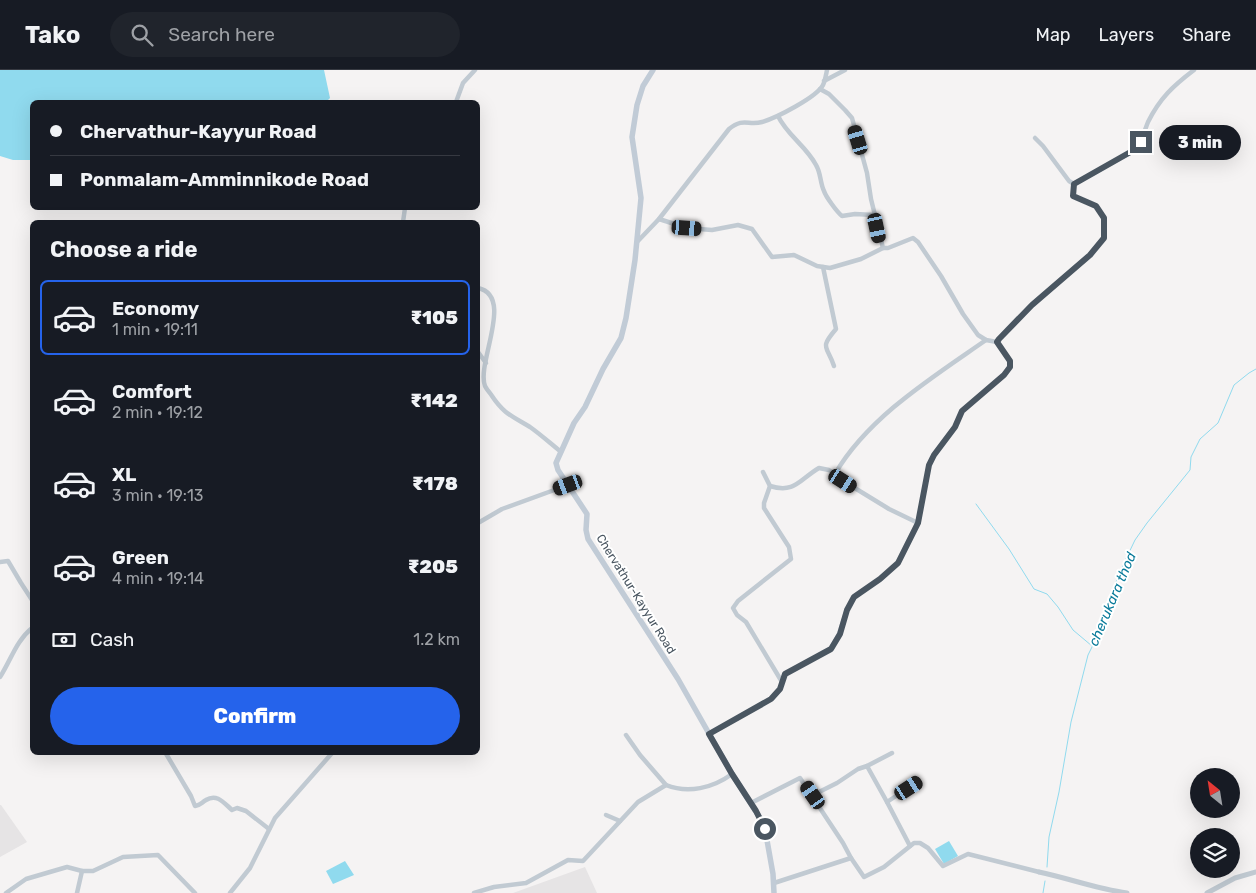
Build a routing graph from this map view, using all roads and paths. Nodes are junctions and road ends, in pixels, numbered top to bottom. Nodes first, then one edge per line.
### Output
1 (475, 70) edge
2 (653, 70) edge
3 (827, 70) edge
4 (845, 70) edge
5 (1194, 70) edge
6 (824, 81) junction
7 (820, 89) junction
8 (457, 100) edge
9 (778, 116) junction
10 (1035, 138) dead end
11 (1074, 184) junction
12 (874, 215) junction
13 (659, 219) junction
14 (636, 242) junction
15 (883, 248) junction
16 (823, 267) junction
17 (480, 288) edge
18 (986, 340) junction
19 (997, 342) junction
20 (480, 355) edge
21 (486, 364) junction
22 (834, 366) dead end
23 (560, 451) junction
24 (764, 472) dead end
25 (835, 474) junction
26 (568, 485) junction
27 (770, 486) junction
28 (480, 522) edge
29 (918, 523) junction
30 (0, 562) edge
31 (30, 597) edge
32 (30, 630) edge
33 (0, 677) edge
34 (782, 682) junction
35 (709, 734) junction
36 (626, 735) dead end
37 (892, 753) dead end
38 (167, 755) edge
39 (330, 755) edge
40 (867, 766) junction
41 (732, 774) junction
42 (918, 782) dead end
43 (666, 785) junction
44 (813, 795) junction
45 (887, 802) junction
46 (751, 803) junction
47 (606, 815) dead end
48 (620, 821) junction
49 (269, 830) junction
50 (910, 846) junction
51 (851, 858) junction
52 (82, 871) junction
53 (1039, 872) joint
54 (1256, 872) edge
55 (774, 883) junction
56 (1219, 887) junction
57 (6, 893) edge
58 (77, 893) edge
59 (195, 893) edge
60 (230, 893) edge
61 (474, 893) edge
62 (774, 893) edge
63 (1127, 893) edge
64 (1207, 893) edge
65 (1222, 893) edge

1 - 8 street
2 - 14 main road, Chervathur-Kayyur Road
3 - 6 street
4 - 6 street
5 - 11 street
6 - 7 street
7 - 9 street
7 - 12 street
9 - 12 street
9 - 13 street
10 - 11 street
11 - 19 street
12 - 15 street
13 - 14 street
13 - 16 street
14 - 23 main road, Chervathur-Kayyur Road
15 - 16 street
15 - 18 street
16 - 22 street
17 - 21 street
18 - 19 street
18 - 25 street
19 - 29 street
20 - 21 street
21 - 23 street
23 - 26 main road, Chervathur-Kayyur Road
24 - 27 street
25 - 27 street
25 - 29 street
26 - 28 street
26 - 35 main road, Chervathur-Kayyur Road
27 - 34 street
29 - 34 street
30 - 31 street
32 - 33 street
34 - 35 street
35 - 41 main road, Chervathur-Kayyur Road
36 - 43 street
37 - 40 street
38 - 49 street
39 - 49 street
40 - 44 street
40 - 45 street
41 - 43 street
41 - 46 main road, Chervathur-Kayyur Road
42 - 45 street
43 - 48 street
44 - 46 street
44 - 51 street
45 - 50 street
46 - 55 main road, Chervathur-Kayyur Road
47 - 48 street
48 - 61 street
49 - 60 street
50 - 51 street
50 - 53 street
51 - 55 street
52 - 57 street
52 - 58 street
52 - 59 street
53 - 63 street
54 - 56 street
55 - 62 main road, Chervathur-Kayyur Road
56 - 64 street
56 - 65 street

